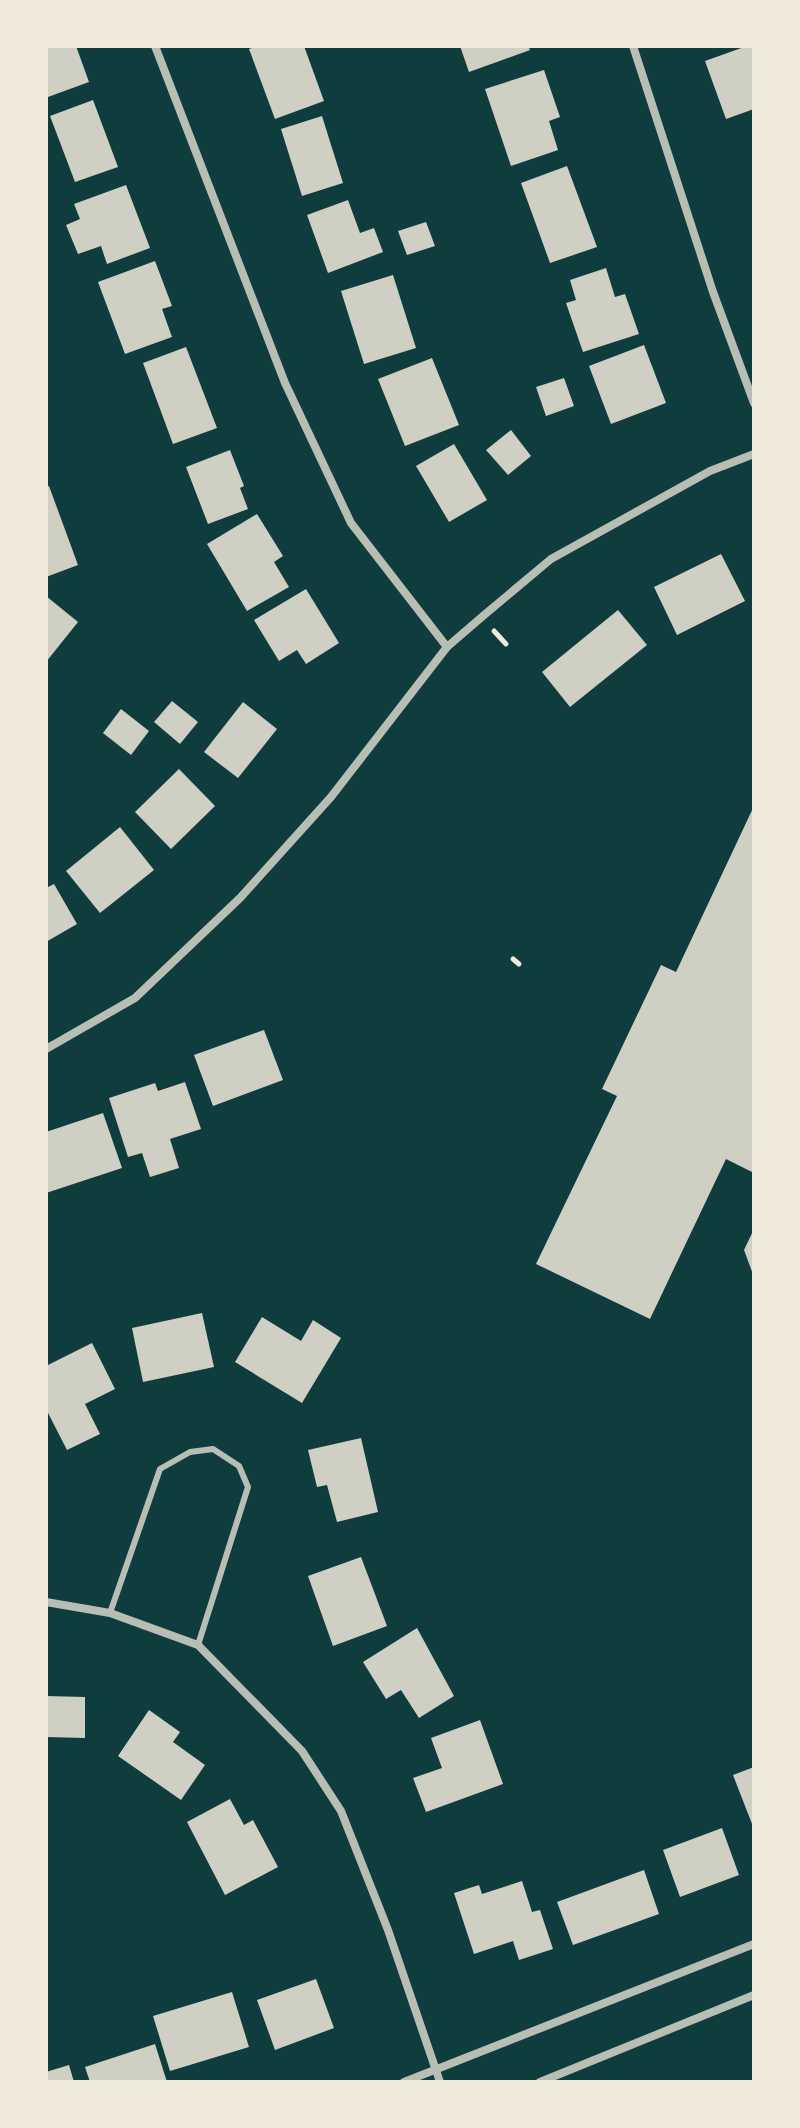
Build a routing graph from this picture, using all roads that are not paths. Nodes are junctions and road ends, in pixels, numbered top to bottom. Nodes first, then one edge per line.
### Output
1 (155, 46) edge
2 (633, 46) edge
3 (754, 403) edge
4 (754, 454) edge
5 (447, 647) junction
6 (46, 1049) edge
7 (46, 1602) edge
8 (110, 1613) junction
9 (198, 1645) junction
10 (754, 1944) edge
11 (754, 1995) edge
12 (436, 2071) junction
13 (404, 2082) edge
14 (440, 2082) edge
15 (540, 2082) edge

1 - 5 street
2 - 3 street
4 - 5 street
5 - 6 street
7 - 8 street
8 - 9 street
8 - 9 lane
9 - 12 street
10 - 12 street
11 - 15 street
12 - 13 street
12 - 14 street

